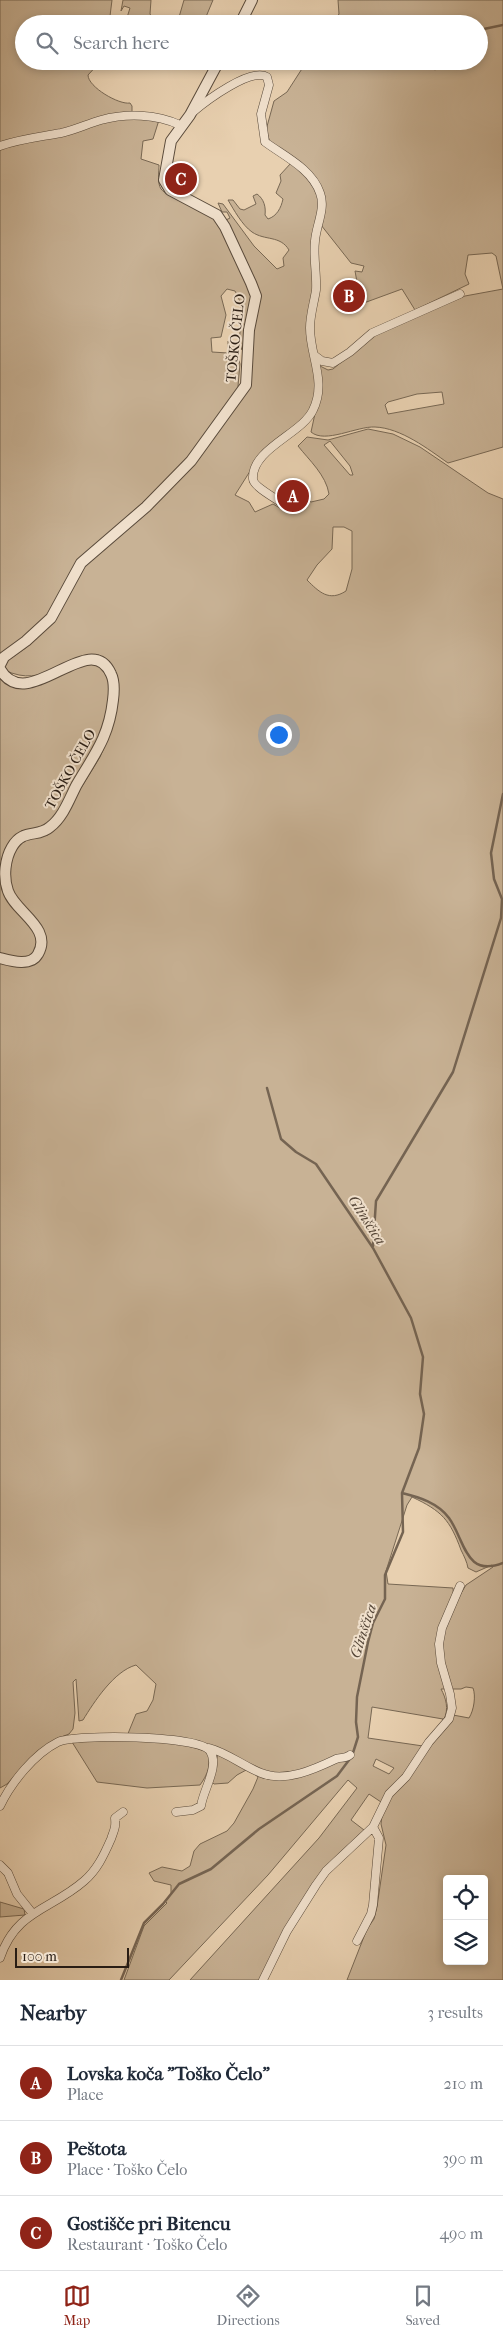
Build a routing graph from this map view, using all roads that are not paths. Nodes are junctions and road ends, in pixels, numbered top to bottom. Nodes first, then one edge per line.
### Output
1 (252, 0) edge
2 (244, 15) edge
3 (214, 70) edge
4 (190, 115) junction
5 (180, 125) junction
6 (0, 146) edge
7 (460, 294) dead end
8 (314, 355) junction
9 (290, 508) dead end
10 (0, 667) edge
11 (0, 958) edge
12 (460, 1586) dead end
13 (209, 1748) junction
14 (350, 1756) dead end
15 (0, 1806) edge
16 (123, 1812) dead end
17 (176, 1812) dead end
18 (373, 1826) junction
19 (0, 1865) edge
20 (33, 1914) junction
21 (357, 1940) dead end
22 (0, 1958) edge
23 (263, 1980) edge

1 - 2 street
3 - 4 street, TOŠKO ČELO
4 - 5 street, TOŠKO ČELO
4 - 8 street
5 - 6 street
5 - 10 street, TOŠKO ČELO
7 - 8 street
8 - 9 street
10 - 11 street, TOŠKO ČELO
12 - 18 street
13 - 14 street
13 - 15 street
13 - 17 street
16 - 20 street
18 - 21 street
18 - 23 street
19 - 20 street
20 - 22 street

